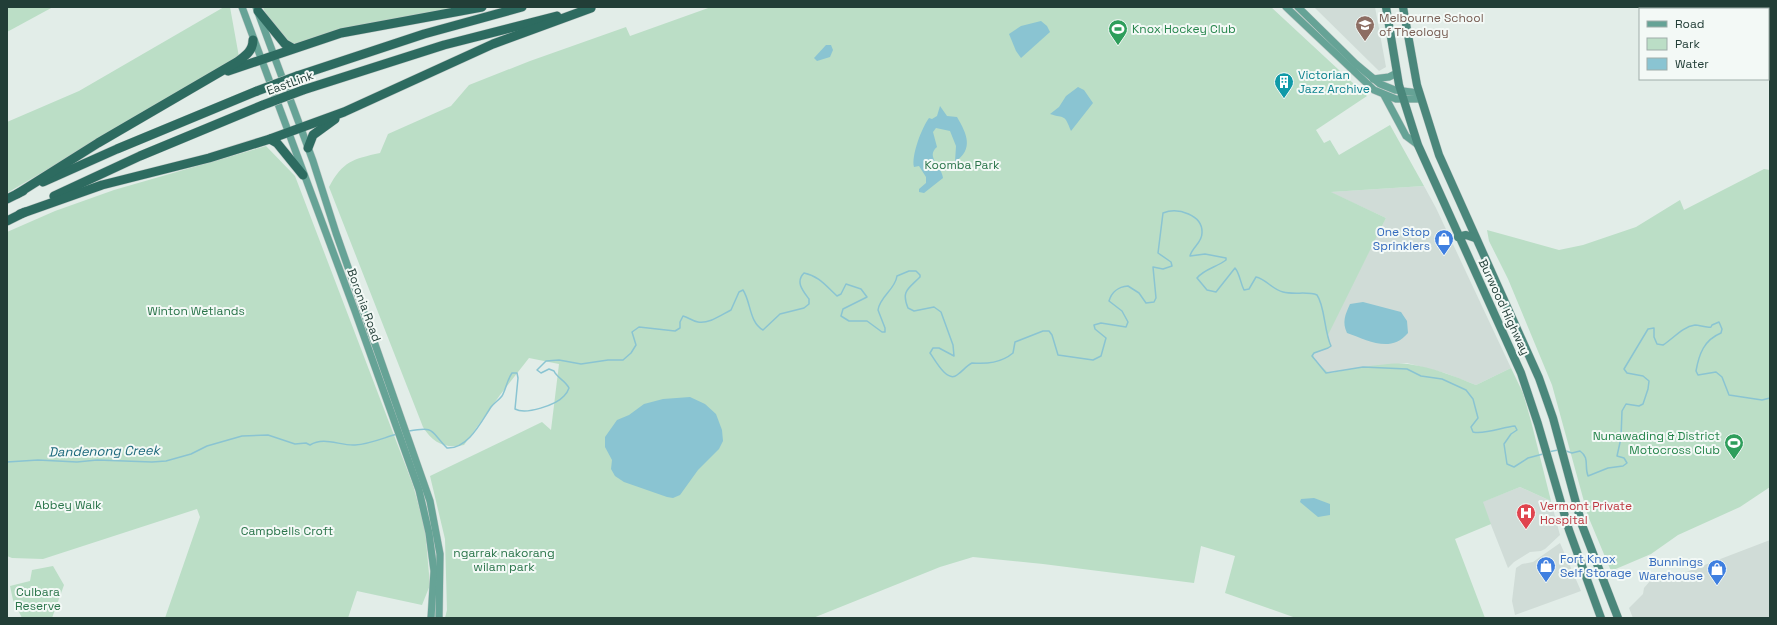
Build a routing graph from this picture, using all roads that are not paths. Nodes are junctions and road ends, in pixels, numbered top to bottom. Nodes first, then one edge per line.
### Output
1 (242, 7) edge
2 (482, 7) edge
3 (522, 7) edge
4 (1286, 7) edge
5 (1298, 7) edge
6 (1386, 7) edge
7 (1404, 7) edge
8 (594, 8) edge
9 (257, 9) edge
10 (1315, 23) junction
11 (1309, 29) junction
12 (253, 40) junction
13 (292, 48) junction
14 (274, 55) junction
15 (260, 60) junction
16 (219, 73) junction
17 (1397, 73) junction
18 (1373, 78) junction
19 (1401, 91) junction
20 (1384, 95) junction
21 (1420, 96) junction
22 (1403, 100) junction
23 (344, 112) junction
24 (301, 128) junction
25 (288, 133) junction
26 (270, 139) junction
27 (1418, 145) junction
28 (308, 148) junction
29 (304, 176) junction
30 (17, 194) junction
31 (7, 199) edge
32 (20, 214) junction
33 (7, 221) edge
34 (1458, 237) junction
35 (1476, 238) junction
36 (362, 308) junction
37 (355, 311) junction
38 (437, 601) junction
39 (432, 618) edge
40 (439, 618) edge
41 (1601, 618) edge
42 (1618, 618) edge

1 - 12 main road, Boronia Road
2 - 13 highway
3 - 30 highway, EastLink, bridge
4 - 11 main road
5 - 10 main road
6 - 17 highway, Burwood Highway
7 - 21 highway, Burwood Highway
8 - 23 highway
8 - 32 highway, EastLink, bridge
9 - 13 highway
9 - 14 main road, Boronia Road
10 - 11 main road
10 - 18 main road
11 - 20 main road
12 - 15 main road, Boronia Road
12 - 16 highway
13 - 14 highway
14 - 15 highway
14 - 24 main road, Boronia Road
15 - 16 highway
15 - 25 main road, Boronia Road
16 - 30 highway
17 - 18 main road
17 - 19 highway, Burwood Highway
18 - 19 main road
19 - 21 main road
19 - 22 highway, Burwood Highway
20 - 22 main road
20 - 27 main road
21 - 22 main road
21 - 35 highway, Burwood Highway
22 - 27 highway, Burwood Highway
23 - 24 highway
23 - 28 highway
24 - 25 highway
24 - 28 main road, Boronia Road
25 - 26 highway
25 - 29 main road, Boronia Road
26 - 29 highway
26 - 32 highway
27 - 34 highway, Burwood Highway
28 - 36 main road, Boronia Road
29 - 37 main road, Boronia Road
30 - 31 highway, EastLink
32 - 33 highway, EastLink
34 - 35 highway
34 - 41 highway, Burwood Highway
35 - 42 highway, Burwood Highway
36 - 37 main road
36 - 38 main road, Boronia Road
37 - 38 main road, Boronia Road
38 - 39 main road, Boronia Road
38 - 40 main road, Boronia Road

